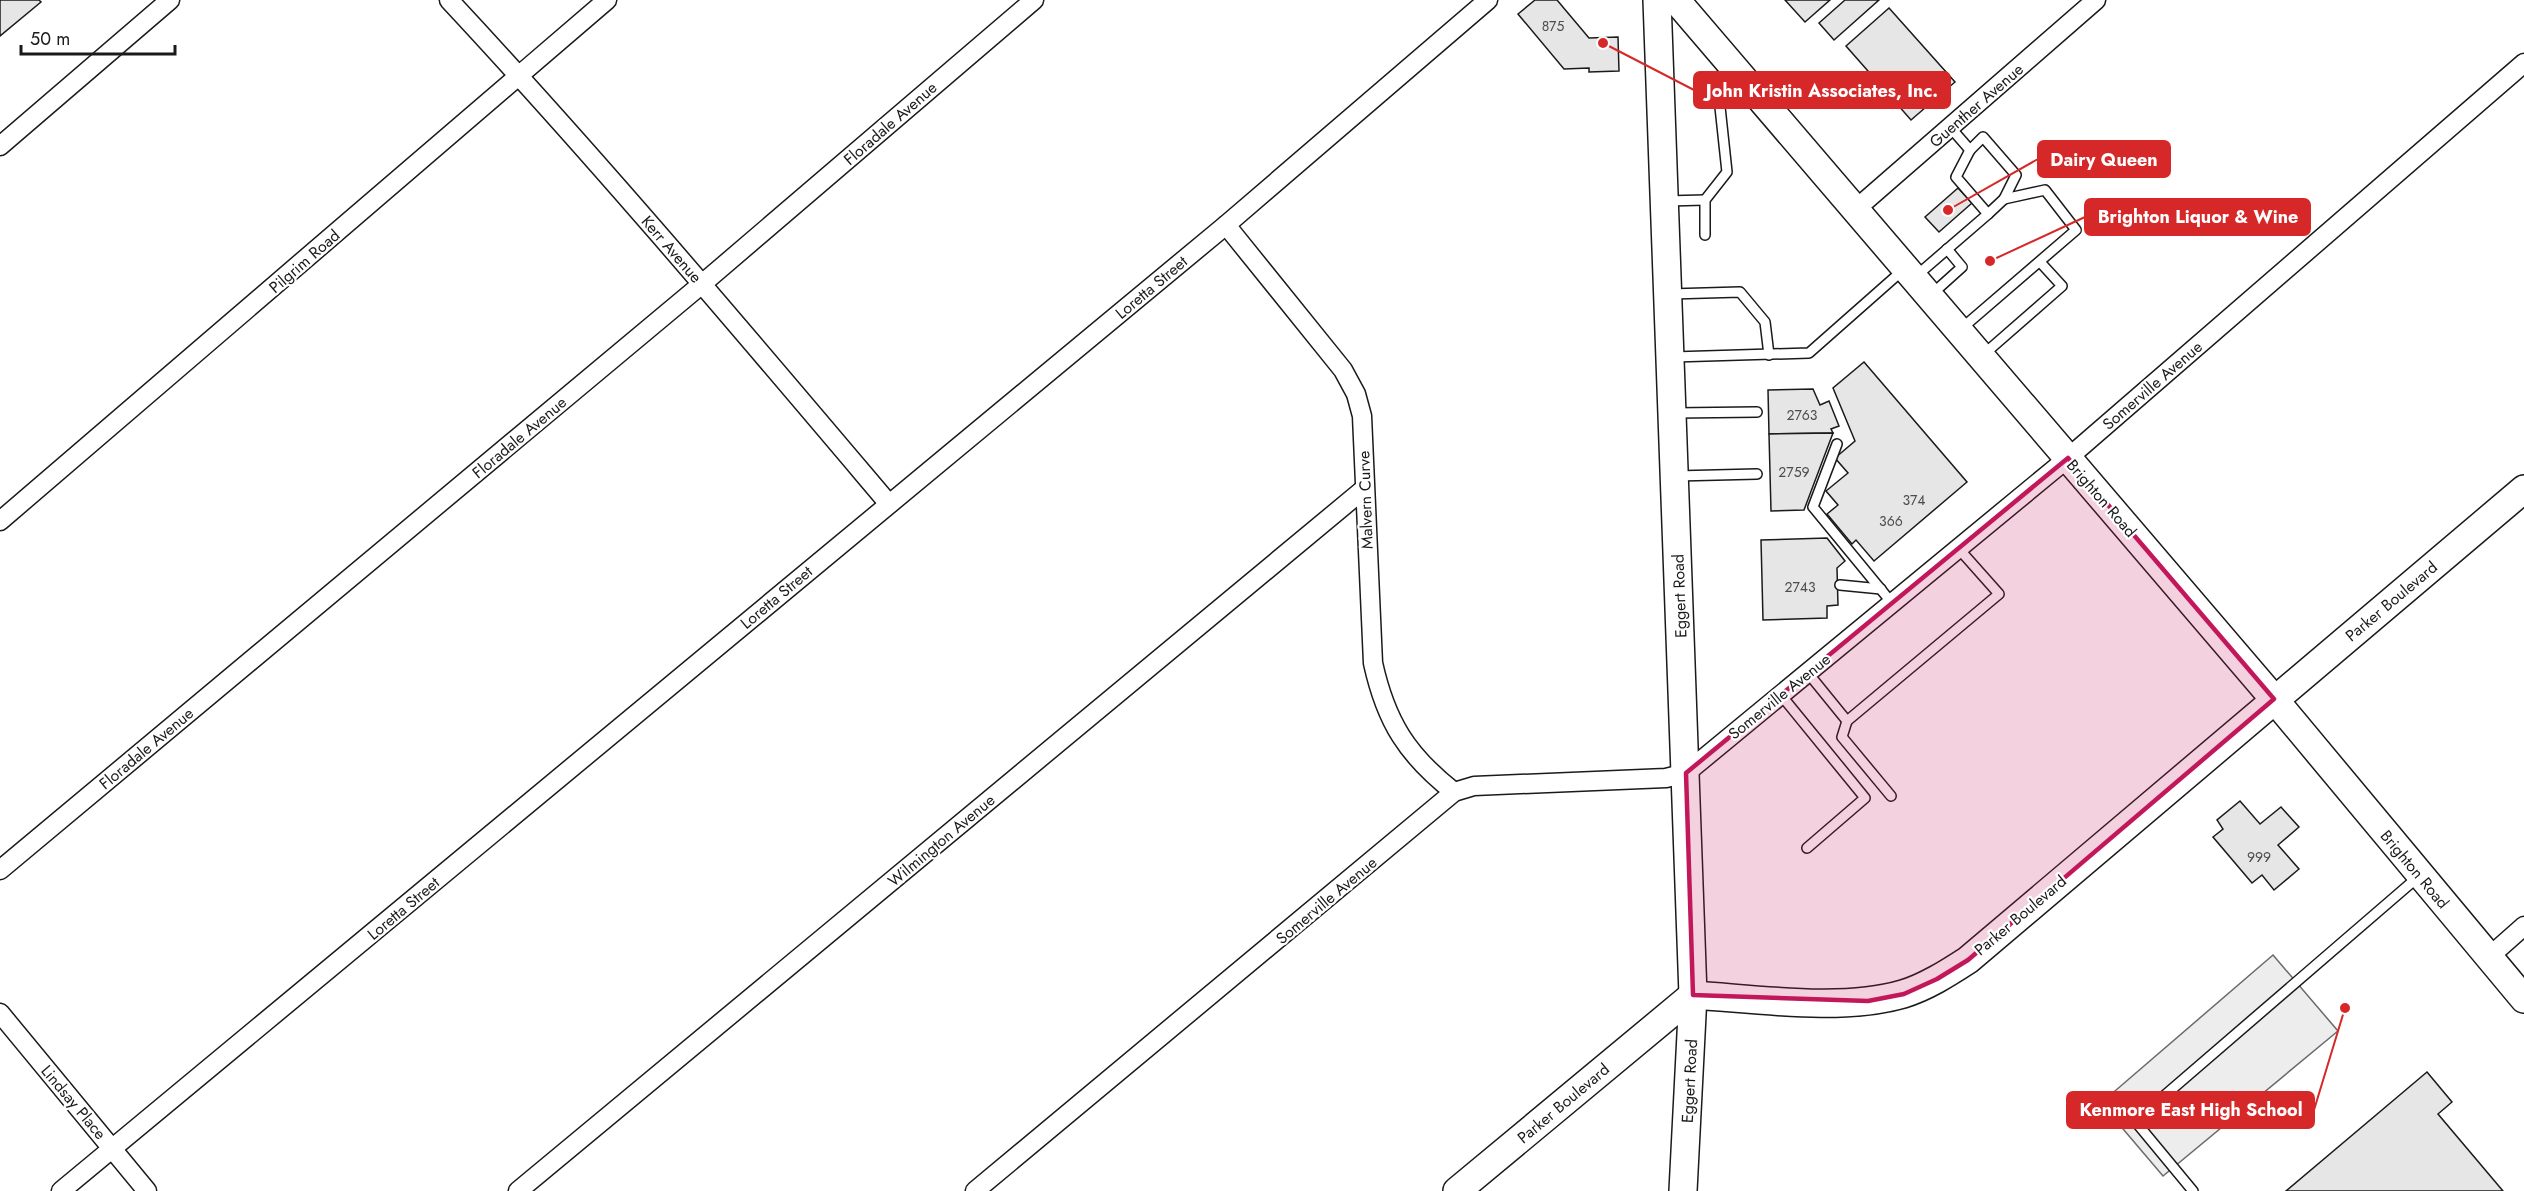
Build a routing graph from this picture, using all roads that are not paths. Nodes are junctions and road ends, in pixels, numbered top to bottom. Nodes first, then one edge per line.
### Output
1 (170, 0) edge
2 (449, 0) edge
3 (607, 0) edge
4 (1034, 0) edge
5 (1488, 0) edge
6 (1657, 0) edge
7 (1676, 0) edge
8 (2096, 0) edge
9 (2524, 63) edge
10 (519, 75) junction
11 (1743, 78) junction
12 (1950, 127) junction
13 (0, 146) edge
14 (1970, 150) junction
15 (2004, 199) junction
16 (1665, 201) junction
17 (1705, 201) junction
18 (1856, 210) junction
19 (1988, 214) junction
20 (1226, 225) junction
21 (1705, 235) dead end
22 (1947, 249) junction
23 (2040, 262) junction
24 (1916, 281) junction
25 (702, 284) junction
26 (1668, 294) junction
27 (1959, 330) junction
28 (1769, 355) junction
29 (1670, 357) junction
30 (1981, 357) junction
31 (1757, 412) dead end
32 (1672, 413) junction
33 (1837, 444) dead end
34 (2068, 458) junction
35 (1757, 474) dead end
36 (1675, 476) junction
37 (1364, 489) junction
38 (2524, 489) edge
39 (889, 504) junction
40 (0, 522) edge
41 (1959, 549) junction
42 (1840, 585) dead end
43 (1887, 596) junction
44 (1808, 673) junction
45 (1781, 694) junction
46 (2274, 699) junction
47 (1847, 721) junction
48 (1686, 773) junction
49 (1454, 792) junction
50 (1891, 796) dead end
51 (1807, 848) dead end
52 (0, 870) edge
53 (2420, 876) junction
54 (2524, 927) edge
55 (2489, 957) junction
56 (1693, 996) junction
57 (2524, 999) edge
58 (0, 1013) edge
59 (113, 1149) junction
60 (61, 1191) edge
61 (147, 1191) edge
62 (518, 1191) edge
63 (975, 1191) edge
64 (1457, 1191) edge
65 (1683, 1191) edge
66 (2193, 1191) edge

1 - 13 street
2 - 10 street, Kerr Avenue
3 - 10 street, Pilgrim Road
4 - 25 street, Floradale Avenue
5 - 20 street, Loretta Street
6 - 16 street, Eggert Road
7 - 11 street, Brighton Road
8 - 12 street, Guenther Avenue
9 - 34 street, Somerville Avenue
10 - 25 street, Kerr Avenue
10 - 40 street, Pilgrim Road
11 - 17 lane
11 - 18 street, Brighton Road
12 - 14 lane
12 - 18 street, Guenther Avenue
14 - 15 lane
14 - 19 lane
15 - 19 lane
15 - 23 lane
16 - 17 lane
16 - 26 street, Eggert Road
17 - 21 lane
18 - 24 street, Brighton Road
19 - 22 lane
20 - 37 street, Malvern Curve
20 - 39 street, Loretta Street
22 - 24 lane
22 - 24 lane
23 - 27 lane
23 - 30 lane
24 - 27 street, Brighton Road
24 - 28 lane
25 - 39 street, Kerr Avenue
25 - 52 street, Floradale Avenue
26 - 28 lane
26 - 29 street, Eggert Road
27 - 30 street, Brighton Road
28 - 29 lane
29 - 32 street, Eggert Road
30 - 34 street, Brighton Road
31 - 32 lane
32 - 36 street, Eggert Road
33 - 43 lane
34 - 41 street, Somerville Avenue
34 - 46 street, Brighton Road
35 - 36 lane
36 - 48 street, Eggert Road
37 - 49 street, Malvern Curve
37 - 62 street, Wilmington Avenue
38 - 46 street, Parker Boulevard
39 - 59 street, Loretta Street
41 - 43 street, Somerville Avenue
41 - 47 lane
42 - 43 lane
43 - 44 street, Somerville Avenue
44 - 45 street, Somerville Avenue
44 - 47 lane
45 - 48 street, Somerville Avenue
45 - 51 lane
46 - 53 street, Brighton Road
46 - 56 street, Parker Boulevard
47 - 50 lane
48 - 49 street, Somerville Avenue
48 - 56 street, Eggert Road
49 - 63 street, Somerville Avenue
53 - 55 street, Brighton Road
53 - 66 lane
54 - 55 street
55 - 57 street, Brighton Road
56 - 64 street, Parker Boulevard
56 - 65 street, Eggert Road
58 - 59 street, Lindsay Place
59 - 60 street, Loretta Street
59 - 61 street, Lindsay Place

